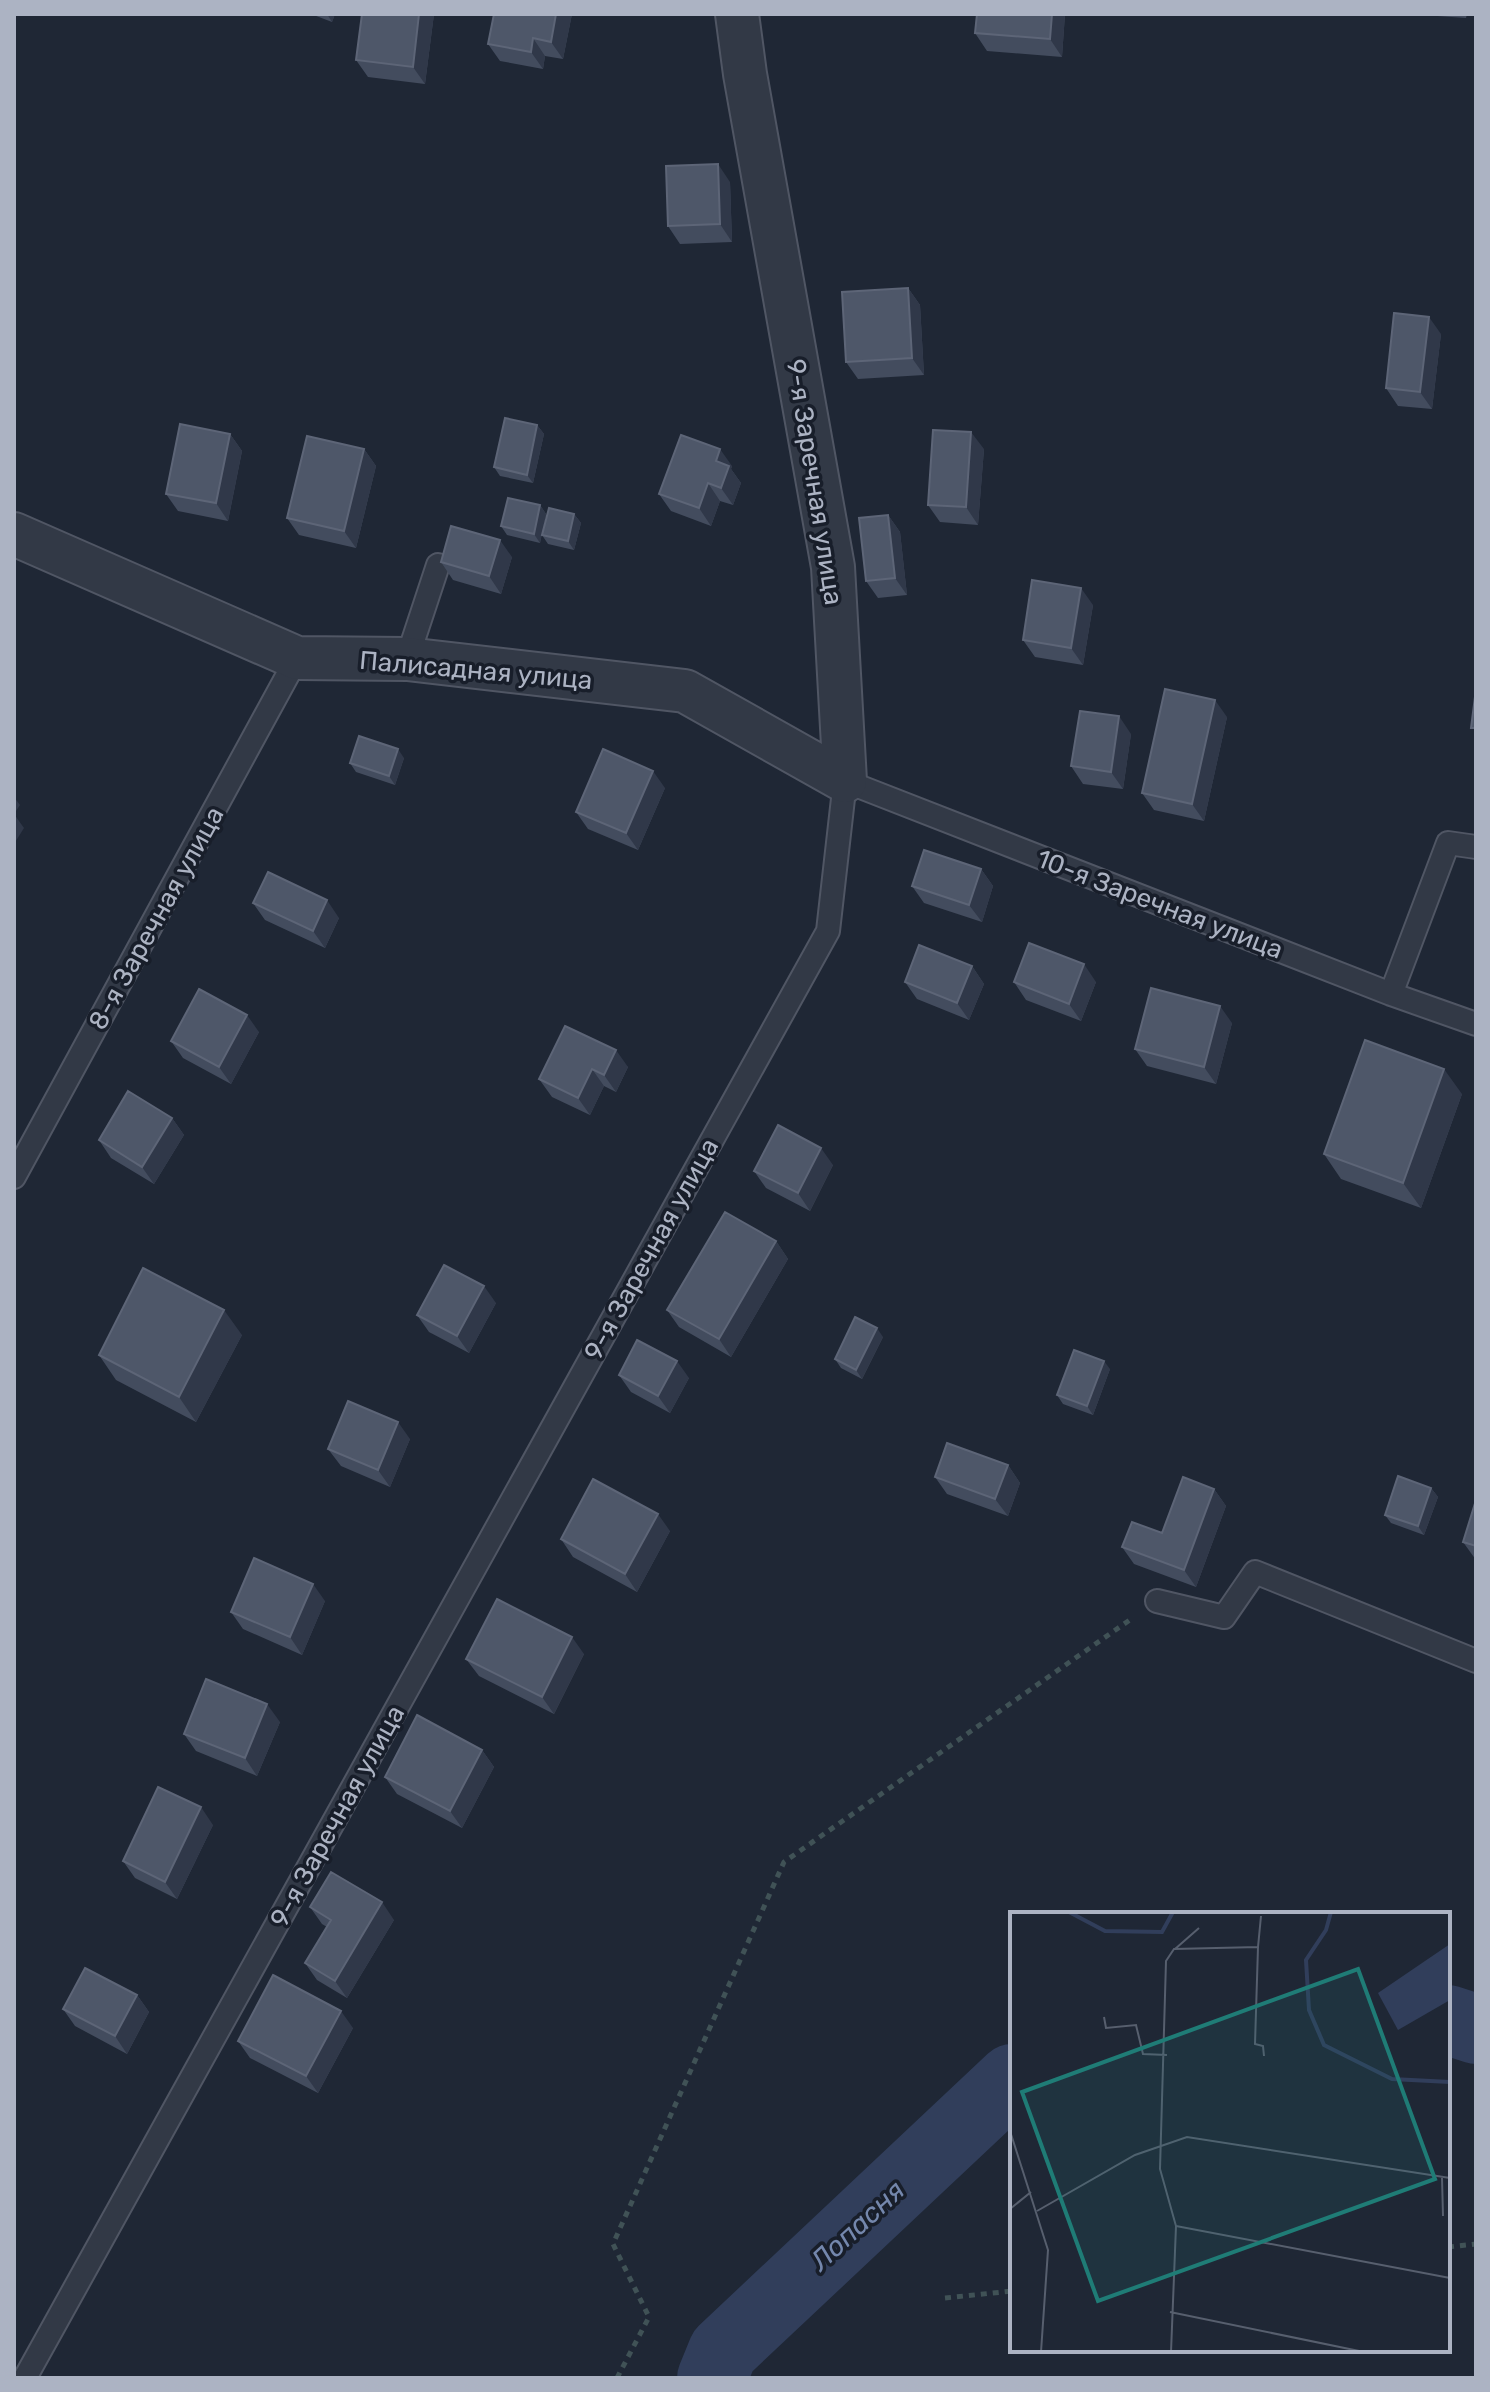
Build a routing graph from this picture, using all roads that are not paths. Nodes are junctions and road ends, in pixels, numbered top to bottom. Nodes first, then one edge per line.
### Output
1 (737, 14) edge
2 (14, 534) edge
3 (438, 565) dead end
4 (297, 658) junction
5 (407, 659) junction
6 (845, 781) junction
7 (1476, 847) edge
8 (1391, 994) junction
9 (1476, 1024) edge
10 (14, 1177) edge
11 (1157, 1601) road end
12 (1476, 1661) edge
13 (25, 2378) edge

1 - 6 street, 9-я Заречная улица
2 - 4 street, Палисадная улица
3 - 5 lane
4 - 5 street, Палисадная улица
4 - 10 lane, 8-я Заречная улица
5 - 6 street, Палисадная улица
6 - 8 lane, 10-я Заречная улица
6 - 13 lane, 9-я Заречная улица
7 - 8 lane
8 - 9 lane, 10-я Заречная улица
11 - 12 lane

